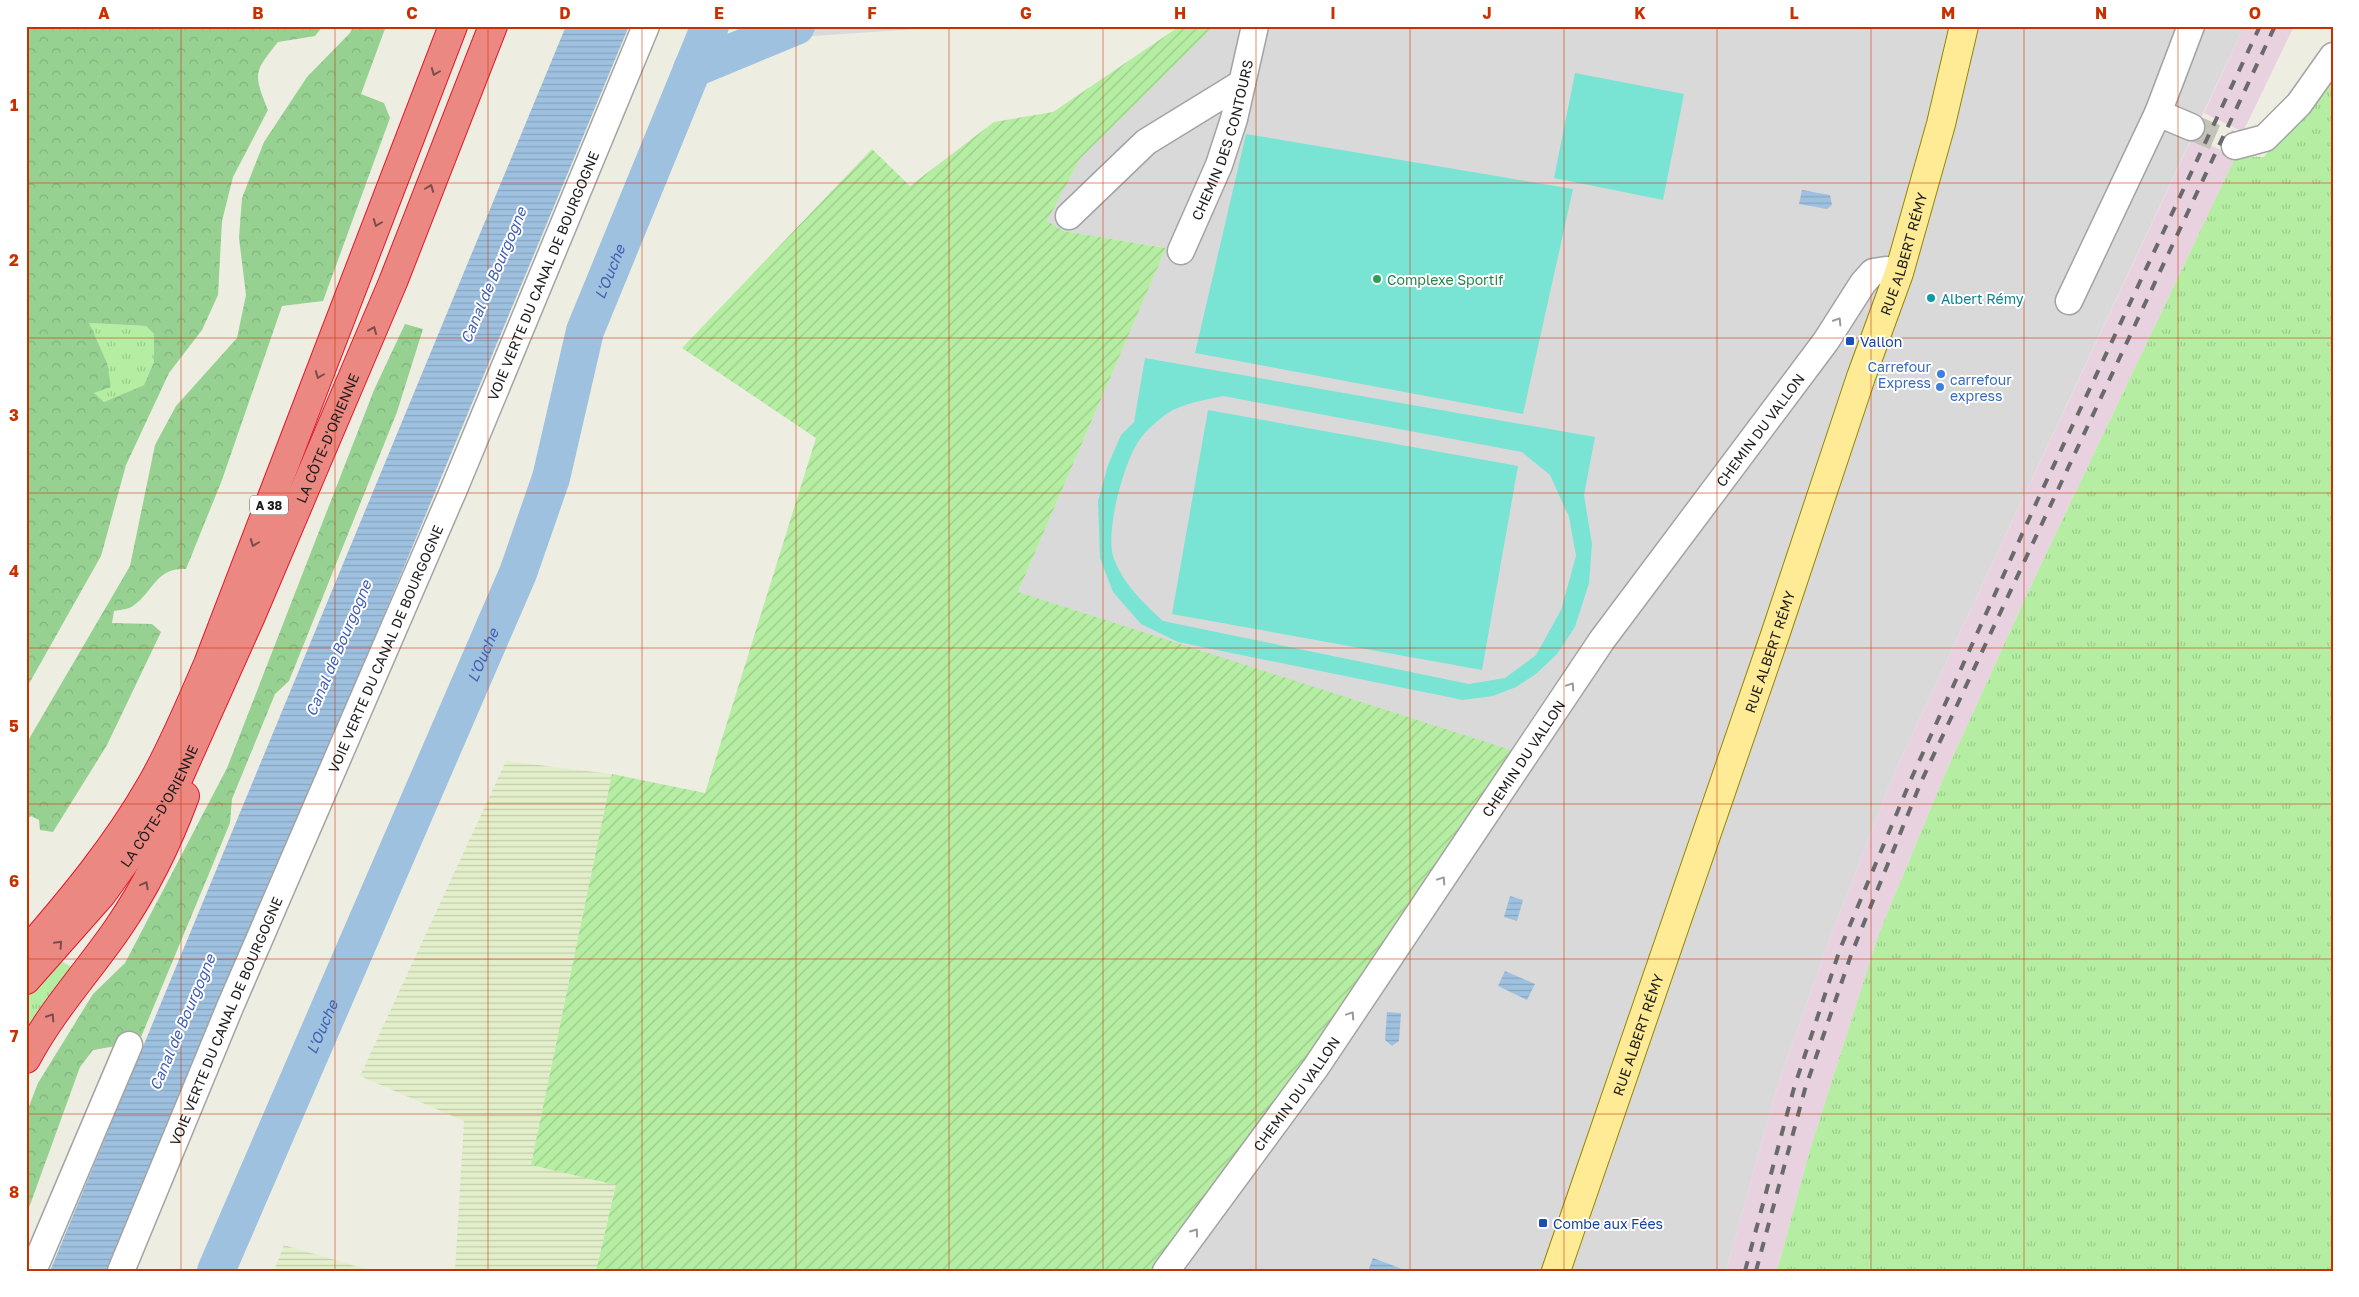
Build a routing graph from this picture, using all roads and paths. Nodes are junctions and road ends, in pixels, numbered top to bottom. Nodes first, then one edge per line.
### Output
1 (453, 26) edge
2 (493, 26) edge
3 (646, 26) edge
4 (1255, 26) edge
5 (1964, 26) edge
6 (2191, 26) edge
7 (2333, 56) edge
8 (1242, 83) junction
9 (2158, 113) junction
10 (2191, 127) tunnel mouth
11 (2235, 146) tunnel mouth
12 (1069, 216) dead end
13 (1181, 250) dead end
14 (1899, 273) junction
15 (2069, 301) dead end
16 (251, 616) junction
17 (26, 952) edge
18 (26, 980) edge
19 (129, 1044) dead end
20 (26, 1059) edge
21 (33, 1271) edge
22 (122, 1271) edge
23 (1166, 1271) edge
24 (1556, 1271) edge

1 -> 17 highway, LA CÔTE-D'ORIENNE / A 38
16 -> 2 highway, LA CÔTE-D'ORIENNE / A 38
3 - 22 street, VOIE VERTE DU CANAL DE BOURGOGNE
4 - 8 street, CHEMIN DES CONTOURS
5 - 14 main road, RUE ALBERT RÉMY
6 - 9 street
7 - 11 street
8 - 12 street
8 - 13 street, CHEMIN DES CONTOURS
9 - 10 street
9 - 15 street
23 -> 14 street, CHEMIN DU VALLON
14 - 24 main road, RUE ALBERT RÉMY
18 -> 16 highway, LA CÔTE-D'ORIENNE / A 38
20 -> 16 highway
19 - 21 street

